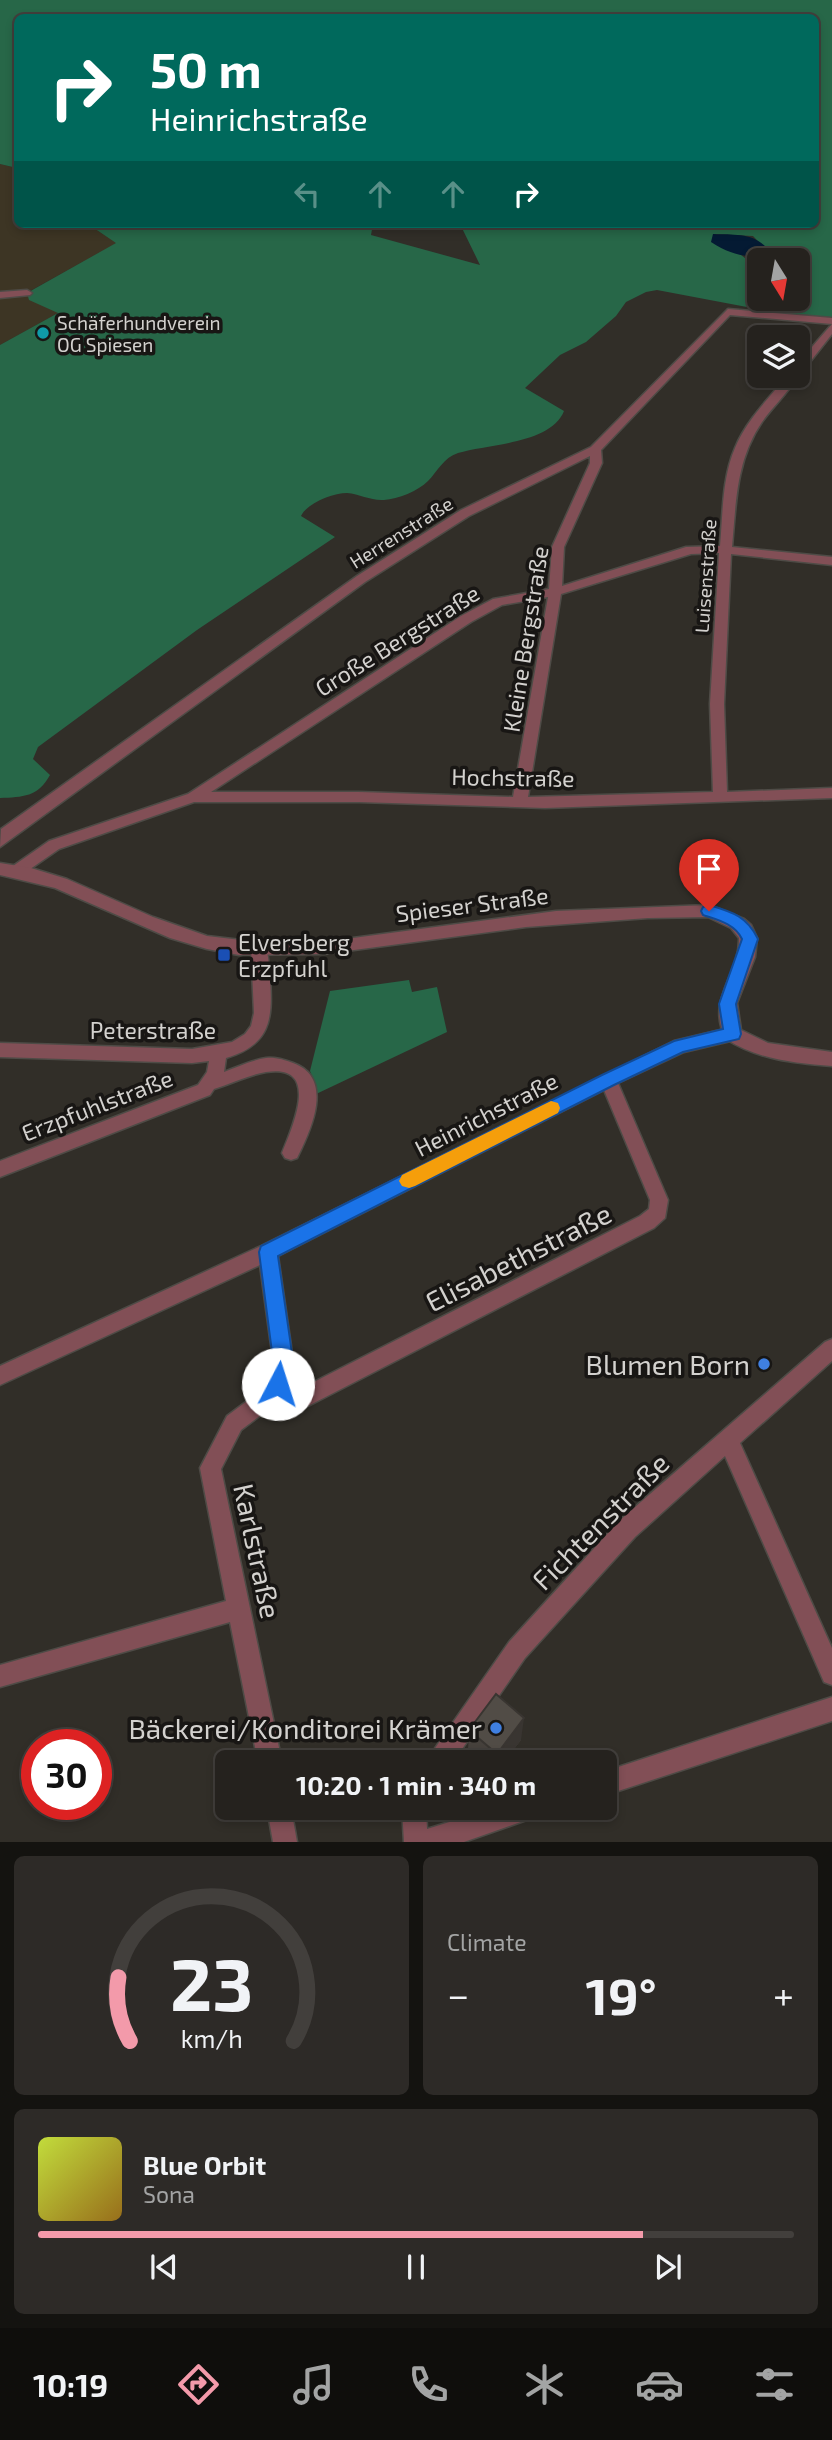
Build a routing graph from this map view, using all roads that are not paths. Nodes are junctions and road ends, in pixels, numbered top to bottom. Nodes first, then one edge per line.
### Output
1 (27, 293) dead end
2 (0, 295) edge
3 (832, 321) edge
4 (832, 327) edge
5 (810, 355) edge
6 (783, 388) edge
7 (595, 449) junction
8 (727, 550) junction
9 (832, 561) edge
10 (555, 592) junction
11 (832, 793) edge
12 (720, 796) junction
13 (193, 797) junction
14 (359, 797) joint
15 (520, 800) junction
16 (0, 842) edge
17 (9, 870) edge
18 (259, 950) junction
19 (733, 1034) junction
20 (0, 1050) edge
21 (218, 1055) junction
22 (832, 1059) edge
23 (608, 1080) junction
24 (210, 1083) junction
25 (291, 1153) dead end
26 (0, 1169) edge
27 (268, 1252) junction
28 (832, 1348) edge
29 (0, 1376) edge
30 (270, 1396) junction
31 (728, 1439) junction
32 (239, 1608) junction
33 (832, 1674) edge
34 (0, 1676) edge
35 (832, 1709) edge
36 (268, 1750) edge
37 (447, 1750) edge
38 (617, 1779) edge
39 (281, 1820) edge
40 (415, 1820) edge
41 (493, 1820) edge
42 (285, 1842) edge
43 (416, 1842) edge
44 (425, 1842) edge

1 - 2 street
3 - 7 street, Herrenstraße
4 - 5 street
6 - 8 street, Luisenstraße
7 - 10 street, Kleine Bergstraße
7 - 16 street, Herrenstraße
8 - 9 street, Große Bergstraße
8 - 10 street, Große Bergstraße
8 - 12 street, Luisenstraße
10 - 13 street, Große Bergstraße
10 - 15 street, Kleine Bergstraße
11 - 12 street, Hochstraße
12 - 15 street, Hochstraße
13 - 14 street, Hochstraße
13 - 17 street, Große Bergstraße
14 - 15 street, Hochstraße
17 - 18 street, Spieser Straße
18 - 19 street, Spieser Straße
18 - 21 street, Peterstraße
19 - 22 street
19 - 23 street, Heinrichstraße
20 - 21 street, Peterstraße
21 - 24 street
23 - 27 street, Heinrichstraße
23 - 30 street, Elisabethstraße
24 - 25 street, Erzpfuhlstraße
24 - 26 street, Erzpfuhlstraße
27 - 29 street, Heinrichstraße
27 - 30 street
28 - 31 street, Fichtenstraße
30 - 32 street, Karlstraße
31 - 33 street
31 - 37 street, Fichtenstraße
32 - 34 street
32 - 36 street, Karlstraße
35 - 38 street
39 - 42 street
40 - 43 street
41 - 44 street

